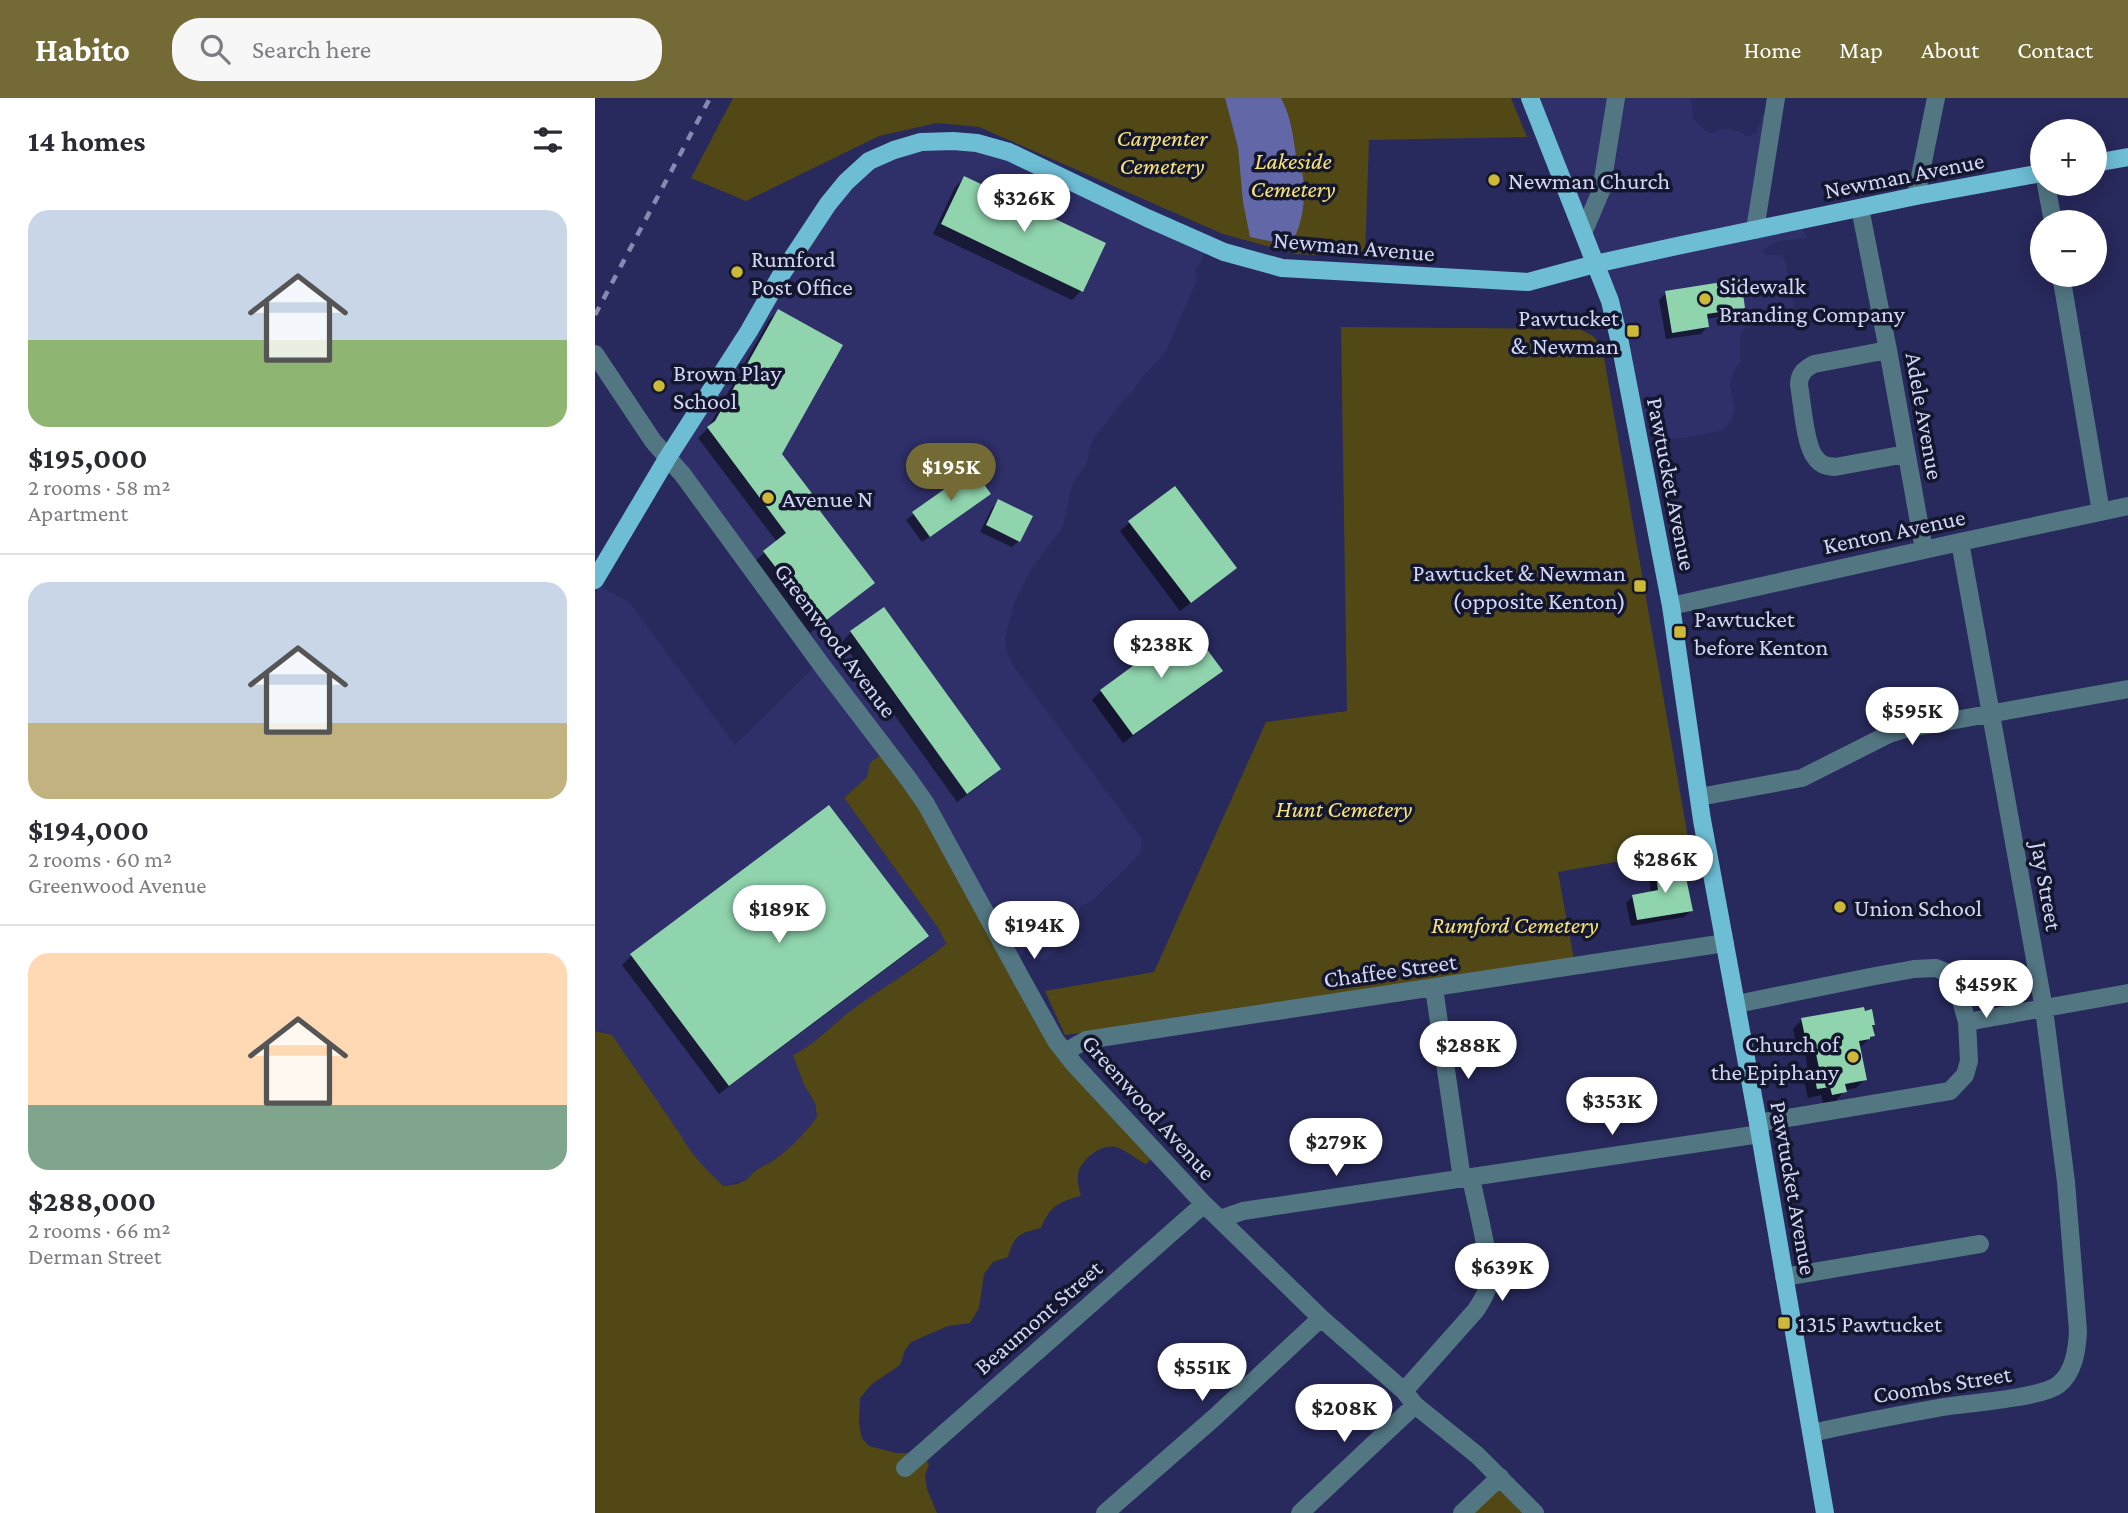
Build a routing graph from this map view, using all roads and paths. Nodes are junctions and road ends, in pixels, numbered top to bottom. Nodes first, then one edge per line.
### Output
1 (1530, 98) edge
2 (1616, 98) edge
3 (1776, 98) edge
4 (1936, 98) edge
5 (2128, 157) edge
6 (2107, 161) edge
7 (2030, 175) edge
8 (1916, 196) junction
9 (1860, 208) junction
10 (1755, 230) junction
11 (1584, 231) junction
12 (1595, 264) junction
13 (2063, 287) edge
14 (1888, 350) junction
15 (595, 354) edge
16 (1906, 454) junction
17 (669, 457) junction
18 (2128, 506) edge
19 (2101, 512) junction
20 (1960, 542) junction
21 (1924, 550) junction
22 (595, 580) edge
23 (1671, 606) junction
24 (2128, 689) edge
25 (1991, 713) junction
26 (1699, 797) junction
27 (1725, 943) junction
28 (1434, 988) junction
29 (2128, 993) edge
30 (1737, 1004) junction
31 (2044, 1009) junction
32 (1967, 1022) junction
33 (1065, 1052) junction
34 (1759, 1129) junction
35 (1467, 1179) junction
36 (1204, 1204) junction
37 (1220, 1219) junction
38 (1980, 1244) dead end
39 (1784, 1277) junction
40 (1321, 1318) junction
41 (2072, 1367) joint
42 (1409, 1398) junction
43 (1812, 1433) junction
44 (905, 1468) dead end
45 (1500, 1477) junction
46 (1105, 1513) edge
47 (1300, 1513) edge
48 (1462, 1513) edge
49 (1535, 1513) edge
50 (1825, 1513) edge

1 - 11 main road, Pawtucket Avenue
2 - 11 street
3 - 10 street
4 - 8 street
5 - 6 main road
7 - 8 main road, Newman Avenue
8 - 9 main road, Newman Avenue
9 - 10 main road, Newman Avenue
9 - 14 street, Adele Avenue
10 - 12 main road, Newman Avenue
11 - 12 main road, Pawtucket Avenue
12 - 17 main road, Newman Avenue
12 - 23 main road, Pawtucket Avenue
13 - 19 street
14 - 16 street, Adele Avenue
14 - 16 street
15 - 17 street, Greenwood Avenue
16 - 21 street, Adele Avenue
17 - 22 main road, Newman Avenue
17 - 33 street, Greenwood Avenue
18 - 19 street, Kenton Avenue
19 - 20 street, Kenton Avenue
20 - 21 street, Kenton Avenue
20 - 25 street, Jay Street
21 - 23 street, Kenton Avenue
23 - 26 main road, Pawtucket Avenue
24 - 25 street
25 - 26 street
25 - 31 street, Jay Street
26 - 27 main road, Pawtucket Avenue
27 - 28 street, Chaffee Street
27 - 30 main road, Pawtucket Avenue
28 - 33 street, Chaffee Street
28 - 35 street
29 - 31 street
30 - 32 street
30 - 34 main road, Pawtucket Avenue
31 - 32 street
31 - 41 street, Jay Street
32 - 34 street
33 - 36 street, Greenwood Avenue
34 - 35 street
34 - 39 main road, Pawtucket Avenue
35 - 37 street
35 - 42 street
36 - 37 street, Greenwood Avenue
36 - 44 street, Beaumont Street
37 - 40 street, Greenwood Avenue
38 - 39 street
39 - 43 main road, Pawtucket Avenue
40 - 42 street, Greenwood Avenue
40 - 46 street
41 - 43 street, Coombs Street
42 - 45 street, Greenwood Avenue
42 - 47 street
43 - 50 main road, Pawtucket Avenue
45 - 48 street
45 - 49 street, Greenwood Avenue

